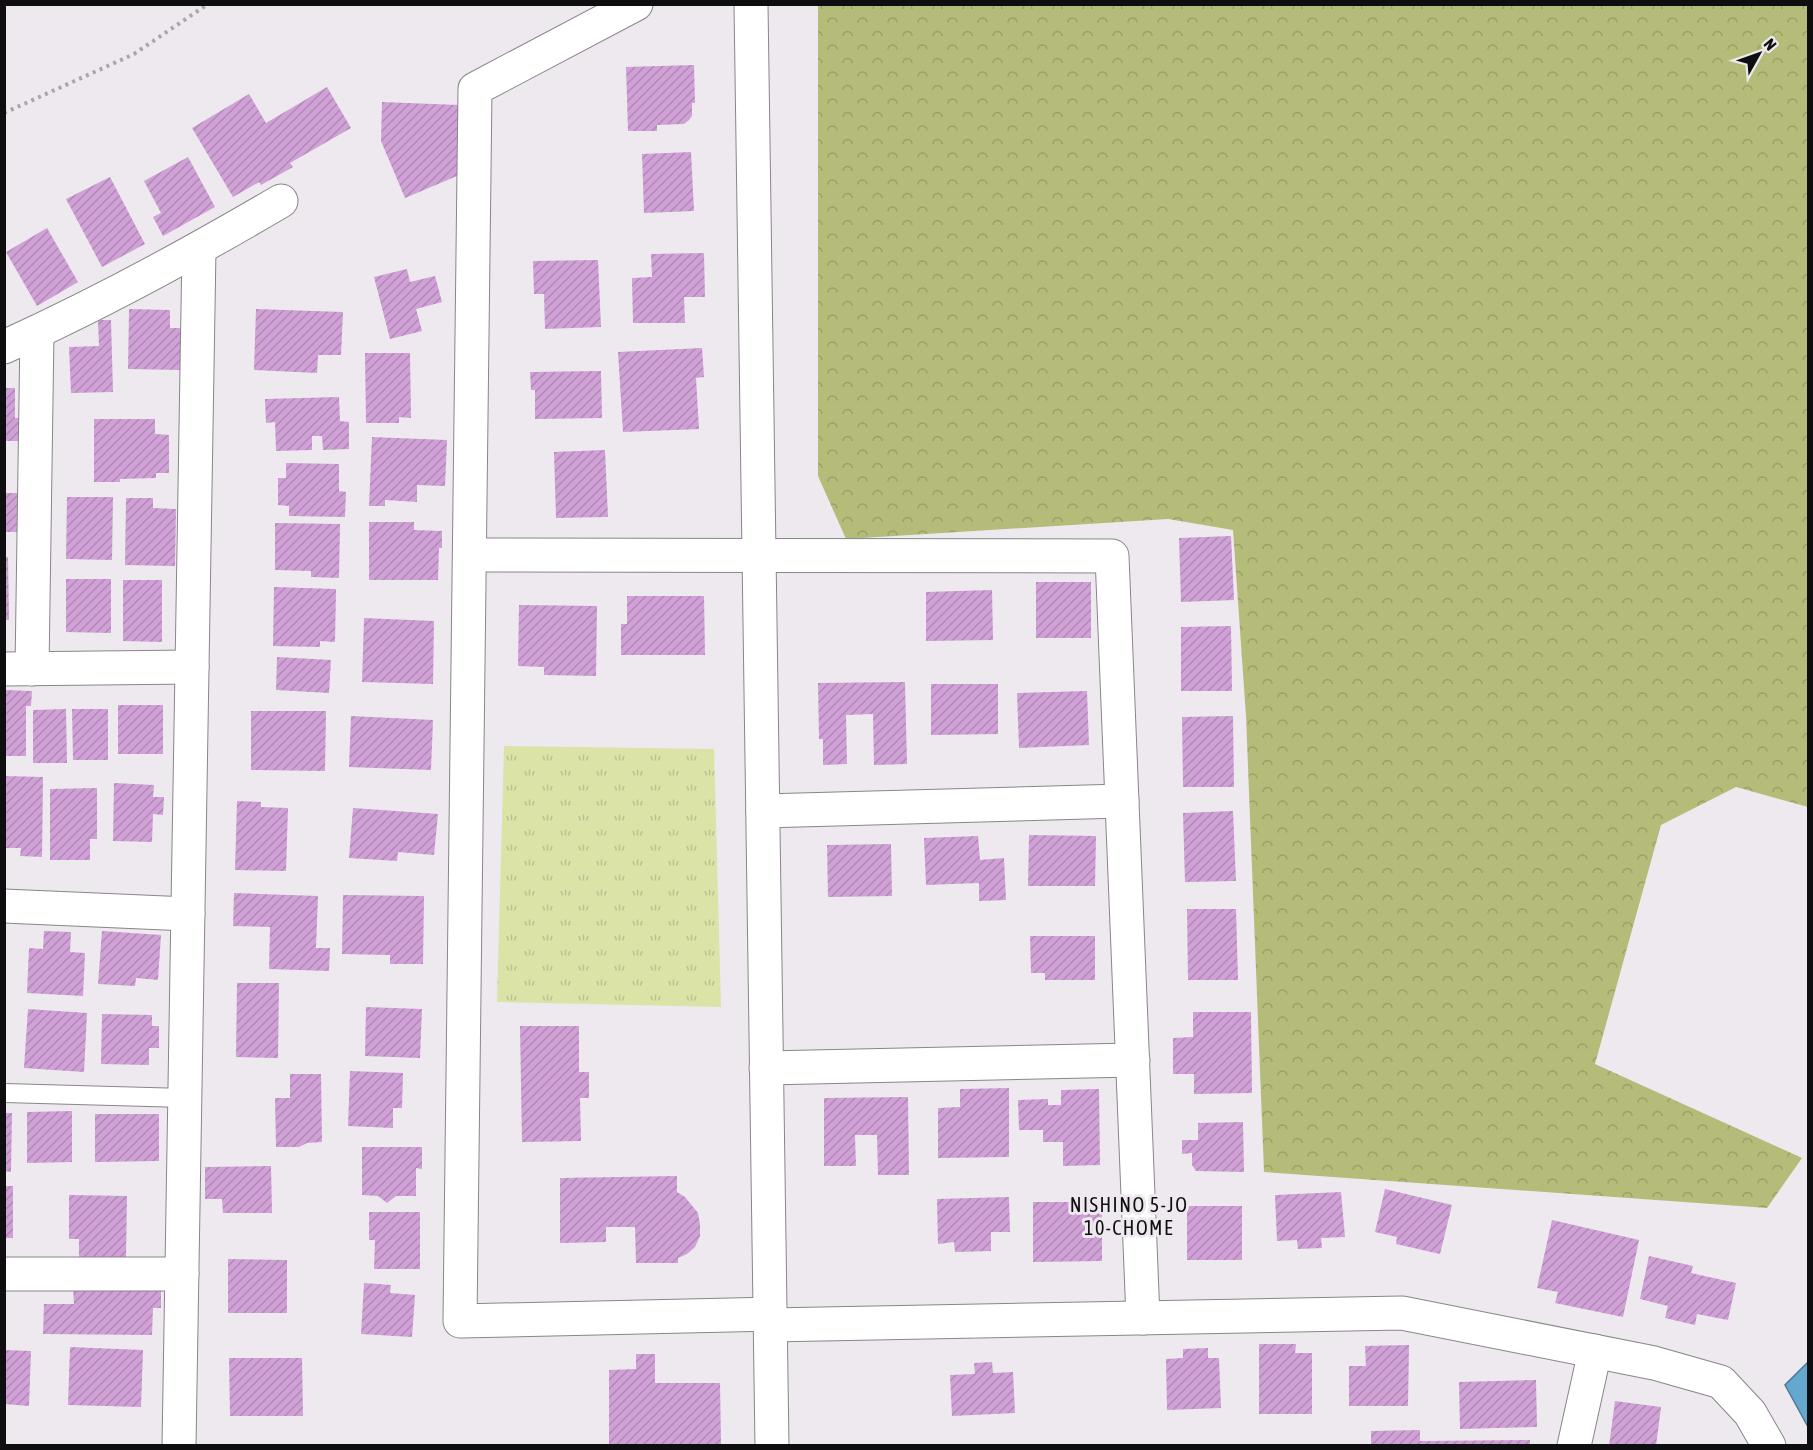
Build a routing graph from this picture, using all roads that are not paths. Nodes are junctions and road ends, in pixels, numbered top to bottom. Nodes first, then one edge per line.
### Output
1 (636, 4) edge
2 (751, 4) edge
3 (280, 201) dead end
4 (199, 249) junction
5 (37, 332) junction
6 (4, 346) edge
7 (759, 554) junction
8 (470, 555) junction
9 (192, 667) junction
10 (18, 669) edge
11 (1122, 801) junction
12 (762, 810) junction
13 (4, 906) edge
14 (188, 914) junction
15 (1133, 1060) junction
16 (766, 1068) junction
17 (4, 1093) edge
18 (185, 1098) junction
19 (4, 1274) edge
20 (182, 1274) junction
21 (1143, 1318) junction
22 (770, 1320) junction
23 (1596, 1351) junction
24 (179, 1446) edge
25 (772, 1446) edge
26 (1574, 1446) edge
27 (1769, 1446) edge

1 - 8 street
2 - 7 street
3 - 4 street
4 - 5 street
4 - 9 street
5 - 6 street
5 - 10 street
7 - 8 street
7 - 11 street
7 - 12 street
8 - 22 street
9 - 10 street
9 - 14 street
11 - 12 street
11 - 15 street
12 - 16 street
13 - 14 street
14 - 18 street
15 - 16 street
15 - 21 street
16 - 22 street
17 - 18 lane
18 - 20 street
19 - 20 street
20 - 24 street
21 - 22 street
21 - 23 street
22 - 25 street
23 - 26 street
23 - 27 street

